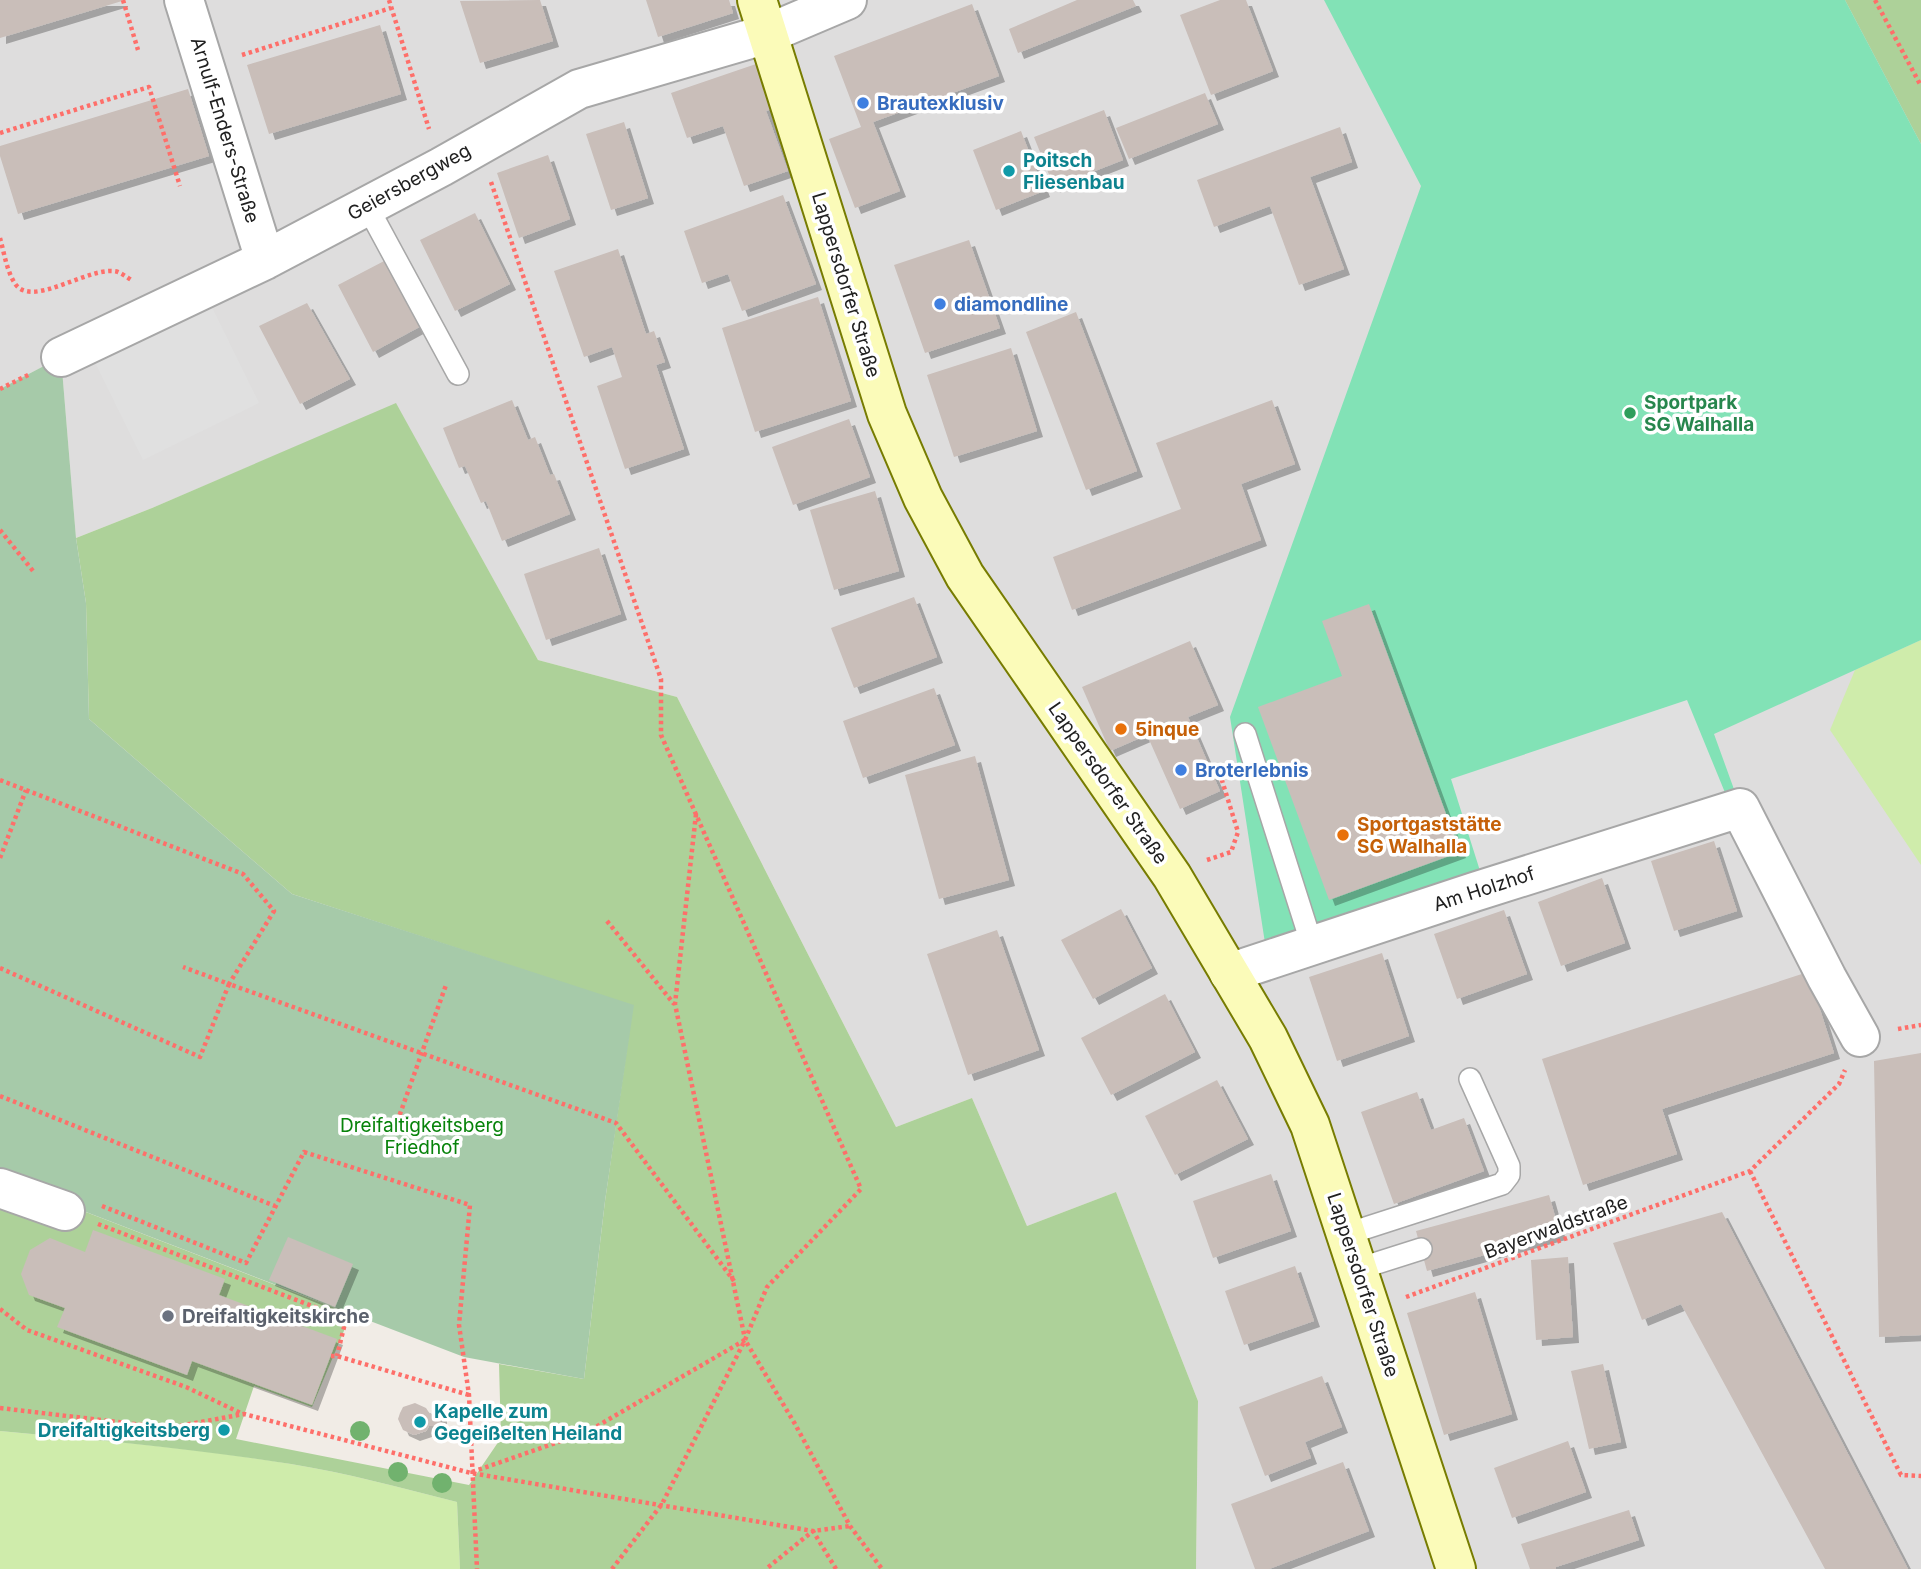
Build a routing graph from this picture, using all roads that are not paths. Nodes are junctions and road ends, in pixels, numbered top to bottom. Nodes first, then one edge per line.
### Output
1 (184, 0) edge
2 (846, 0) edge
3 (762, 17) edge
4 (367, 206) junction
5 (265, 260) junction
6 (61, 357) dead end
7 (457, 374) dead end
8 (1245, 734) dead end
9 (1312, 945) junction
10 (1229, 973) junction
11 (1860, 1037) road end
12 (1470, 1079) dead end
13 (0, 1188) edge
14 (78, 1206) road end
15 (1421, 1249) dead end
16 (1352, 1251) junction
17 (1456, 1569) edge

1 - 5 street, Arnulf-Enders-Straße
2 - 3 street, Geiersbergweg
3 - 4 street, Geiersbergweg
3 - 10 street, Lappersdorfer Straße
4 - 5 street, Geiersbergweg
4 - 7 lane
5 - 6 street, Geiersbergweg
8 - 9 lane
9 - 10 street, Am Holzhof
9 - 11 street, Am Holzhof
10 - 16 street, Lappersdorfer Straße
12 - 16 lane
13 - 14 street
15 - 16 lane
16 - 17 street, Lappersdorfer Straße

